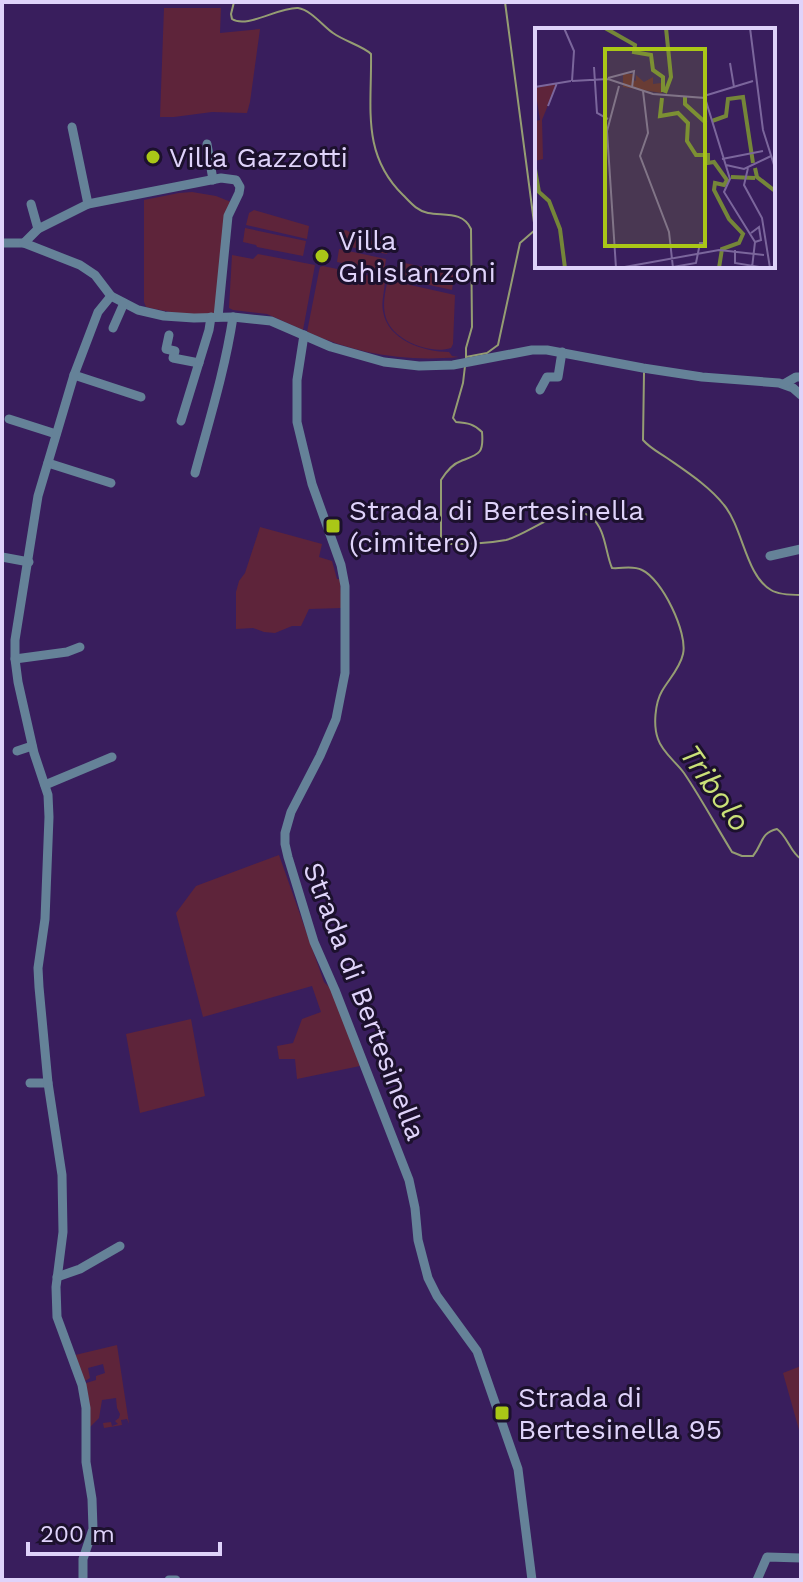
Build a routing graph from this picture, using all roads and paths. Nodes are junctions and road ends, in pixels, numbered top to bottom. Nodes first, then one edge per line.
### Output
1 (72, 127) dead end
2 (207, 144) dead end
3 (213, 180) junction
4 (31, 204) dead end
5 (88, 204) junction
6 (38, 229) junction
7 (2, 243) edge
8 (24, 243) junction
9 (111, 296) junction
10 (124, 303) junction
11 (214, 317) junction
12 (233, 317) junction
13 (113, 328) dead end
14 (169, 335) dead end
15 (304, 335) junction
16 (562, 352) junction
17 (199, 363) junction
18 (74, 375) junction
19 (801, 377) edge
20 (784, 384) junction
21 (540, 390) dead end
22 (801, 395) edge
23 (141, 397) dead end
24 (9, 419) dead end
25 (181, 421) dead end
26 (56, 434) junction
27 (48, 463) junction
28 (195, 473) dead end
29 (111, 483) dead end
30 (801, 549) edge
31 (770, 556) dead end
32 (2, 557) edge
33 (29, 562) junction
34 (80, 647) dead end
35 (15, 659) junction
36 (32, 746) junction
37 (17, 751) dead end
38 (112, 757) dead end
39 (45, 785) junction
40 (30, 1083) dead end
41 (48, 1083) junction
42 (120, 1246) dead end
43 (57, 1277) junction
44 (801, 1558) edge
45 (83, 1580) edge
46 (169, 1580) edge
47 (176, 1580) edge
48 (532, 1580) edge
49 (757, 1580) edge

1 - 5 street
2 - 3 street
3 - 5 street
3 - 11 street
4 - 6 street
5 - 6 street
6 - 8 street
7 - 8 street
8 - 9 street
9 - 10 street
9 - 18 street
10 - 11 street
10 - 13 street
11 - 12 street
11 - 17 street
12 - 15 street
12 - 28 street
14 - 17 street
15 - 16 street
15 - 48 street, Strada di Bertesinella
16 - 20 street
16 - 21 street
17 - 25 street
18 - 23 street
18 - 26 street
19 - 20 street
20 - 22 street
24 - 26 street
26 - 27 street
27 - 29 street
27 - 33 street
30 - 31 street
32 - 33 street
33 - 35 street
34 - 35 street
35 - 36 street
36 - 37 street
36 - 39 street
38 - 39 street
39 - 41 street
40 - 41 street
41 - 43 street
42 - 43 street
43 - 45 street
44 - 49 street
46 - 47 street

